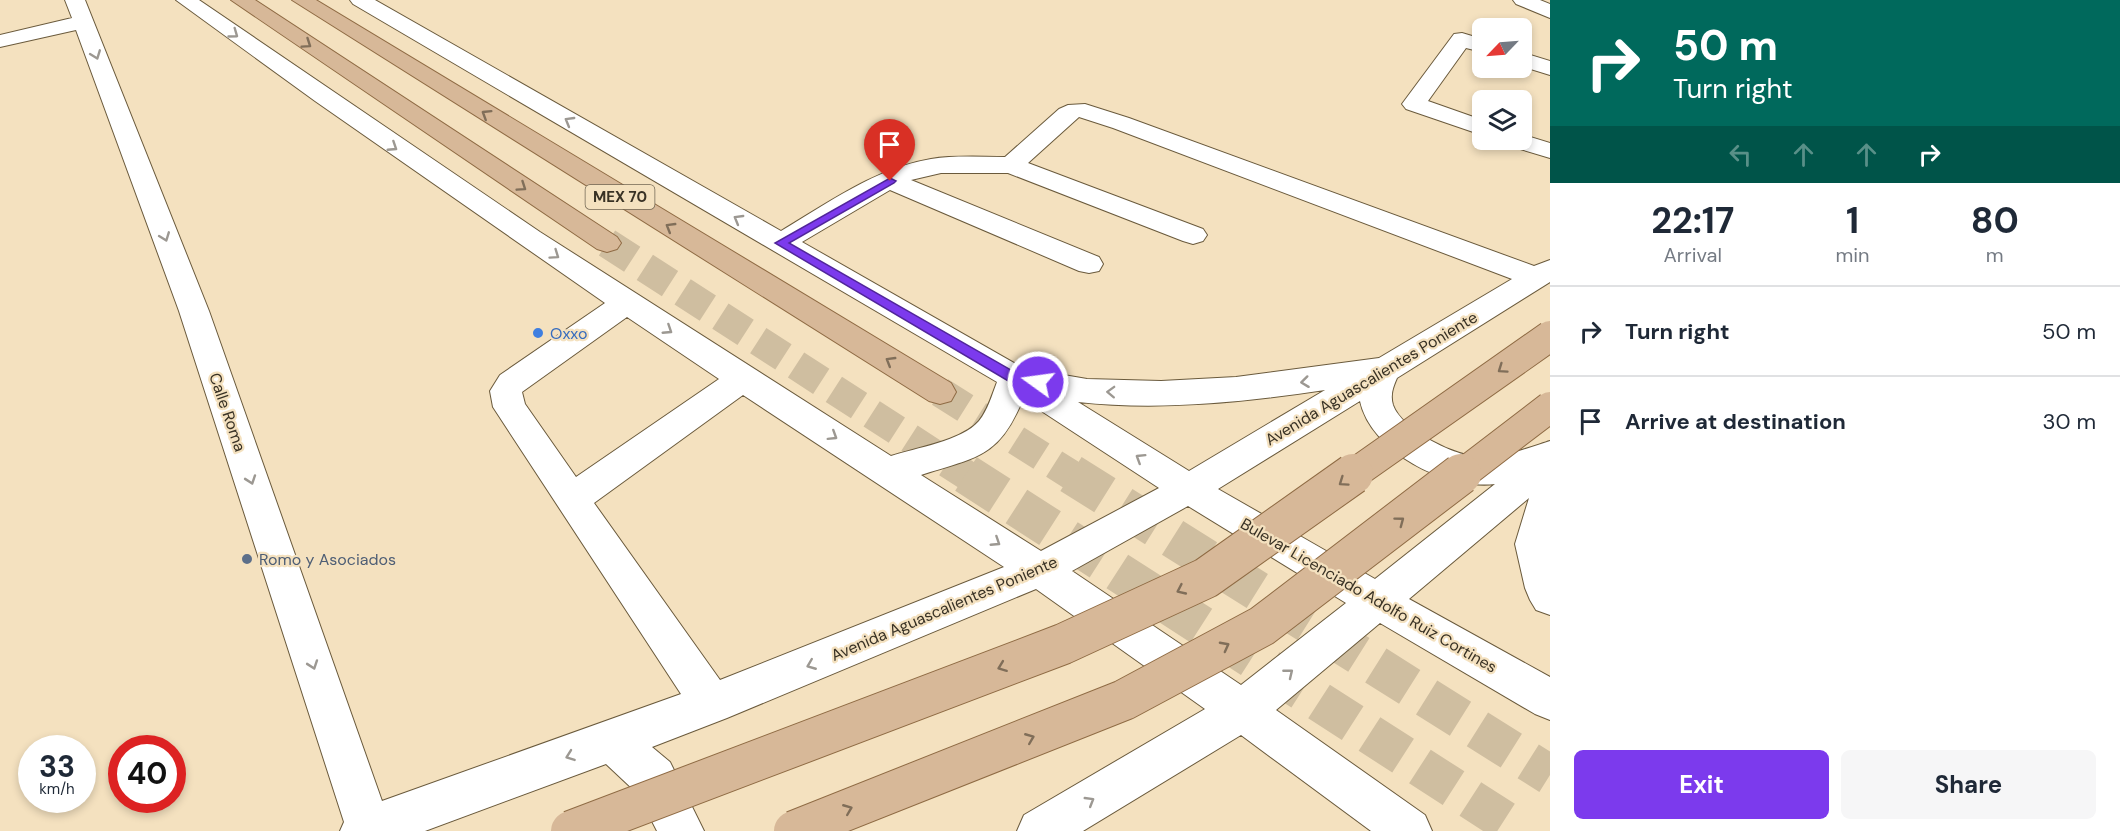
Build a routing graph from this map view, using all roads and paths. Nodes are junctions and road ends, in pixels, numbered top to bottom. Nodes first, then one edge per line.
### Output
1 (186, 0) edge
2 (241, 0) edge
3 (302, 0) edge
4 (1522, 0) edge
5 (374, 2) edge
6 (79, 11) edge
7 (1550, 12) edge
8 (0, 40) edge
9 (1472, 42) edge
10 (1532, 62) edge
11 (1550, 68) edge
12 (1472, 124) edge
13 (1532, 145) edge
14 (1550, 151) edge
15 (1011, 165) junction
16 (890, 181) junction
17 (1193, 235) dead end
18 (607, 243) tunnel mouth
19 (780, 243) junction
20 (1089, 264) dead end
21 (1543, 273) edge
22 (626, 303) junction
23 (1550, 336) edge
24 (1383, 369) junction
25 (1015, 378) junction
26 (742, 379) junction
27 (940, 392) tunnel mouth
28 (1550, 407) edge
29 (1550, 455) edge
30 (1550, 460) edge
31 (888, 471) junction
32 (1550, 486) edge
33 (1189, 489) junction
34 (571, 500) junction
35 (1040, 570) junction
36 (1550, 598) edge
37 (1377, 601) junction
38 (1550, 700) edge
39 (712, 704) junction
40 (1242, 711) junction
41 (613, 741) junction
42 (366, 830) edge
43 (571, 831) edge
44 (681, 831) edge
45 (794, 831) edge
46 (1040, 831) edge
47 (1409, 831) edge

1 -> 22 street
2 -> 18 main road, MEX 70
27 -> 3 main road, MEX 70
4 - 7 street
19 -> 5 street, MEX 70
6 - 8 street
6 -> 42 street, Calle Roma
9 - 12 street
10 - 11 street
13 - 14 street
15 - 16 street
15 - 17 street
15 - 21 street
16 - 19 street
16 - 20 street
19 - 25 street, MEX 70
21 - 24 street, Avenida Aguascalientes Poniente
22 -> 26 street
22 - 34 street
23 -> 43 main road, bridge
24 -> 25 street
24 - 29 street
24 - 33 street, Avenida Aguascalientes Poniente
25 - 31 street
33 -> 25 street, MEX 70
26 -> 31 street
26 - 34 street
45 -> 28 main road, bridge
30 - 37 street
31 -> 35 street
32 - 36 street
33 - 35 street, Avenida Aguascalientes Poniente
33 - 37 street, Bulevar Licenciado Adolfo Ruiz Cortines / MEX 70
34 - 39 street
35 -> 39 street, Avenida Aguascalientes Poniente
35 - 40 street
37 - 38 street, Bulevar Licenciado Adolfo Ruiz Cortines / MEX 70
40 -> 37 street
39 - 41 street, Avenida Aguascalientes Poniente
46 -> 40 street
40 - 47 street
41 -> 42 street, Avenida Aguascalientes Poniente
41 - 44 street

